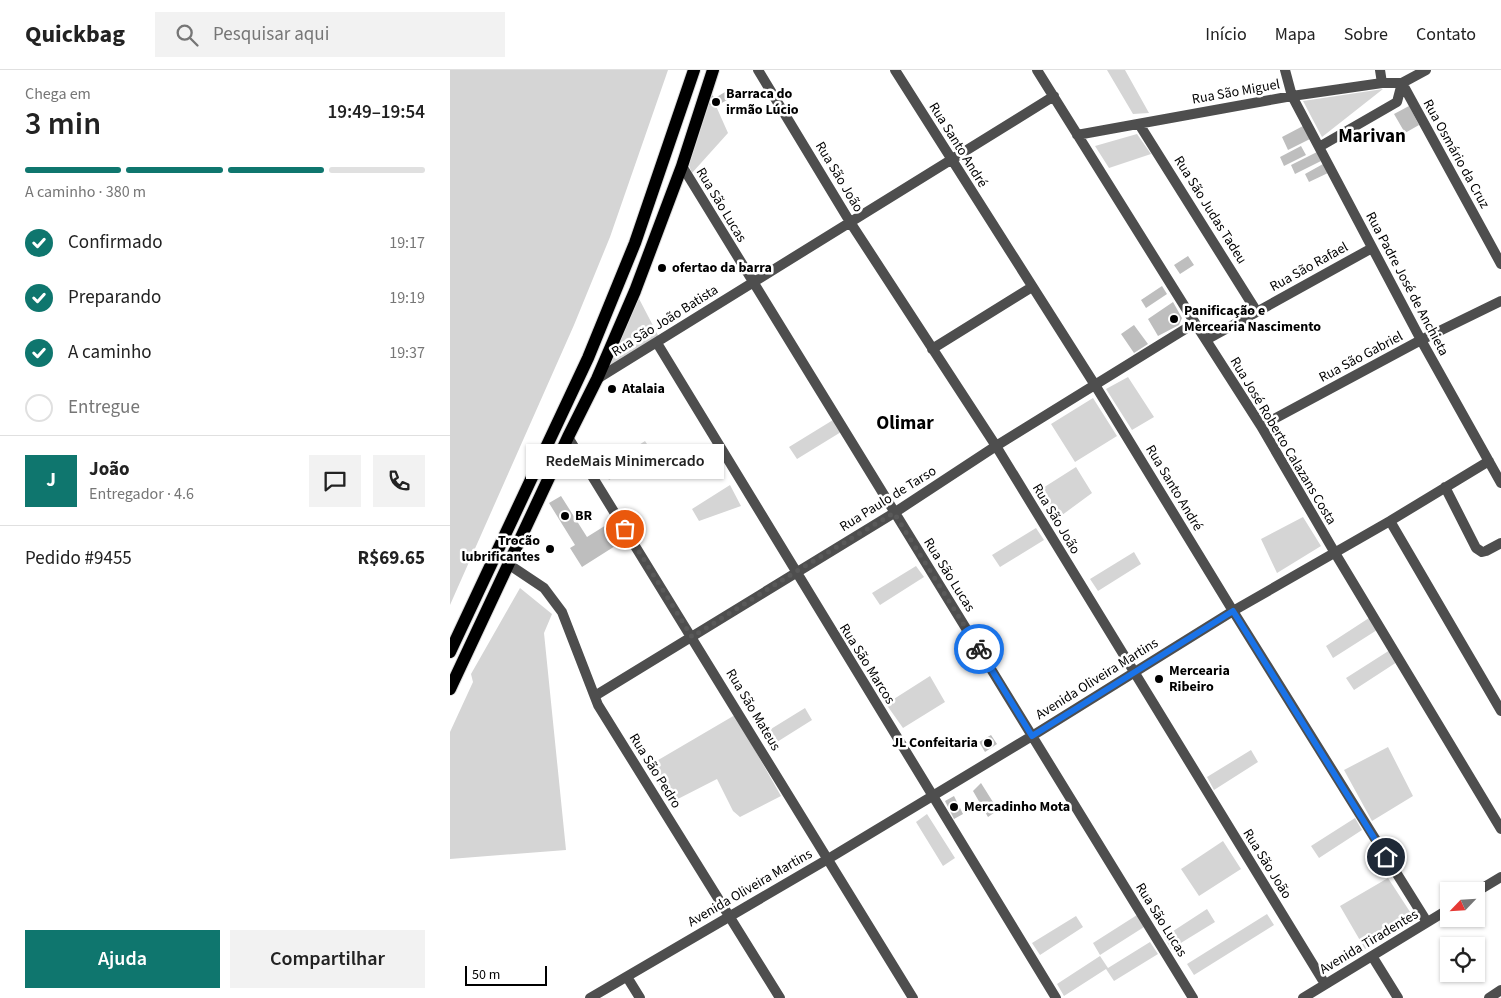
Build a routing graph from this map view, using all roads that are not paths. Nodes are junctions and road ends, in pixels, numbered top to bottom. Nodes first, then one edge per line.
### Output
1 (694, 70) edge
2 (713, 70) edge
3 (758, 70) edge
4 (895, 70) edge
5 (1037, 70) edge
6 (1284, 70) edge
7 (1380, 70) edge
8 (1426, 70) edge
9 (1382, 83) junction
10 (1402, 83) junction
11 (1054, 96) junction
12 (1292, 96) junction
13 (1140, 124) junction
14 (1077, 135) junction
15 (1319, 147) junction
16 (950, 160) junction
17 (682, 166) junction
18 (850, 222) junction
19 (1372, 248) junction
20 (1500, 257) edge
21 (753, 283) junction
22 (1032, 287) junction
23 (1501, 301) edge
24 (1257, 312) junction
25 (1195, 323) junction
26 (1206, 340) junction
27 (1422, 340) junction
28 (657, 343) junction
29 (932, 348) junction
30 (597, 379) junction
31 (1095, 385) junction
32 (1261, 426) junction
33 (568, 437) junction
34 (996, 446) junction
35 (1489, 461) junction
36 (1501, 483) edge
37 (1445, 487) junction
38 (894, 513) junction
39 (1390, 521) junction
40 (1501, 543) edge
41 (1335, 553) junction
42 (508, 564) junction
43 (795, 572) junction
44 (1233, 611) junction
45 (692, 637) junction
46 (450, 652) edge
47 (1134, 673) junction
48 (450, 689) edge
49 (594, 694) junction
50 (1501, 711) edge
51 (1032, 736) junction
52 (932, 795) junction
53 (1501, 829) edge
54 (828, 859) junction
55 (1501, 877) edge
56 (1485, 887) edge
57 (1440, 914) edge
58 (730, 916) junction
59 (1427, 922) junction
60 (1372, 956) junction
61 (627, 977) junction
62 (1325, 984) junction
63 (1501, 990) edge
64 (590, 998) edge
65 (640, 998) edge
66 (780, 998) edge
67 (913, 998) edge
68 (1056, 998) edge
69 (1193, 998) edge
70 (1304, 998) edge
71 (1398, 998) edge
72 (1489, 998) edge

1 - 46 main road
2 - 17 main road
3 - 18 street, Rua São João
4 - 16 street, Rua Santo André
5 - 11 street, Rua José Roberto Calazans Costa
6 - 12 street, Rua Padre José de Anchieta
7 - 9 street
8 - 10 street
9 - 10 street, Rua São Miguel
9 - 12 street, Rua São Miguel
10 - 15 street
10 - 20 street, Rua Osmário da Cruz
11 - 14 street, Rua José Roberto Calazans Costa
11 - 16 street, Rua São João Batista
12 - 13 street, Rua São Miguel
12 - 15 street, Rua Padre José de Anchieta
13 - 14 street, Rua São Miguel
13 - 24 street, Rua São Judas Tadeu
14 - 25 street, Rua José Roberto Calazans Costa
15 - 19 street, Rua Padre José de Anchieta
16 - 18 street, Rua São João Batista
16 - 22 street, Rua Santo André
17 - 21 street, Rua São Lucas
17 - 30 main road
18 - 21 street, Rua São João Batista
18 - 29 street, Rua São João
19 - 24 street, Rua São Rafael
19 - 27 street, Rua Padre José de Anchieta
21 - 28 street, Rua São João Batista
21 - 38 street, Rua São Lucas
22 - 29 street
22 - 31 street, Rua Santo André
23 - 27 street, Rua São Gabriel
24 - 26 street, Rua São Rafael
25 - 26 street, Rua José Roberto Calazans Costa
25 - 31 street, Rua Paulo de Tarso
26 - 32 street, Rua José Roberto Calazans Costa
27 - 32 street, Rua São Gabriel
27 - 35 street, Rua Padre José de Anchieta
28 - 30 street, Rua São João Batista
28 - 43 street, Rua São Marcos
29 - 34 street, Rua São João
30 - 33 main road
31 - 34 street, Rua Paulo de Tarso
31 - 44 street, Rua Santo André
32 - 41 street, Rua José Roberto Calazans Costa
33 - 42 main road
33 - 45 street, Rua São Mateus
34 - 38 street, Rua Paulo de Tarso
34 - 47 street, Rua São João
35 - 36 street, Rua Padre José de Anchieta
35 - 37 street, Avenida Oliveira Martins
37 - 39 street, Avenida Oliveira Martins
37 - 40 street
38 - 43 street, Rua Paulo de Tarso
38 - 51 street, Rua São Lucas
39 - 41 street, Avenida Oliveira Martins
39 - 50 street
41 - 44 street, Avenida Oliveira Martins
41 - 53 street, Rua José Roberto Calazans Costa
42 - 48 main road
42 - 49 street, Rua São Pedro
43 - 45 street, Rua Paulo de Tarso
43 - 52 street, Rua São Marcos
44 - 47 street, Avenida Oliveira Martins
44 - 59 street, Rua Santo André
45 - 49 street, Rua Paulo de Tarso
45 - 54 street, Rua São Mateus
47 - 51 street, Avenida Oliveira Martins
47 - 62 street, Rua São João
49 - 58 street, Rua São Pedro
51 - 52 street, Avenida Oliveira Martins
51 - 69 street, Rua São Lucas
52 - 54 street, Avenida Oliveira Martins
52 - 68 street, Rua São Marcos
54 - 58 street, Avenida Oliveira Martins
54 - 67 street, Rua São Mateus
55 - 56 street
57 - 59 street, Avenida Tiradentes
58 - 61 street, Avenida Oliveira Martins
58 - 66 street, Rua São Pedro
59 - 60 street, Avenida Tiradentes
60 - 62 street, Avenida Tiradentes
60 - 71 street
61 - 64 street, Avenida Oliveira Martins
61 - 65 street
62 - 70 street, Avenida Tiradentes
63 - 72 street

